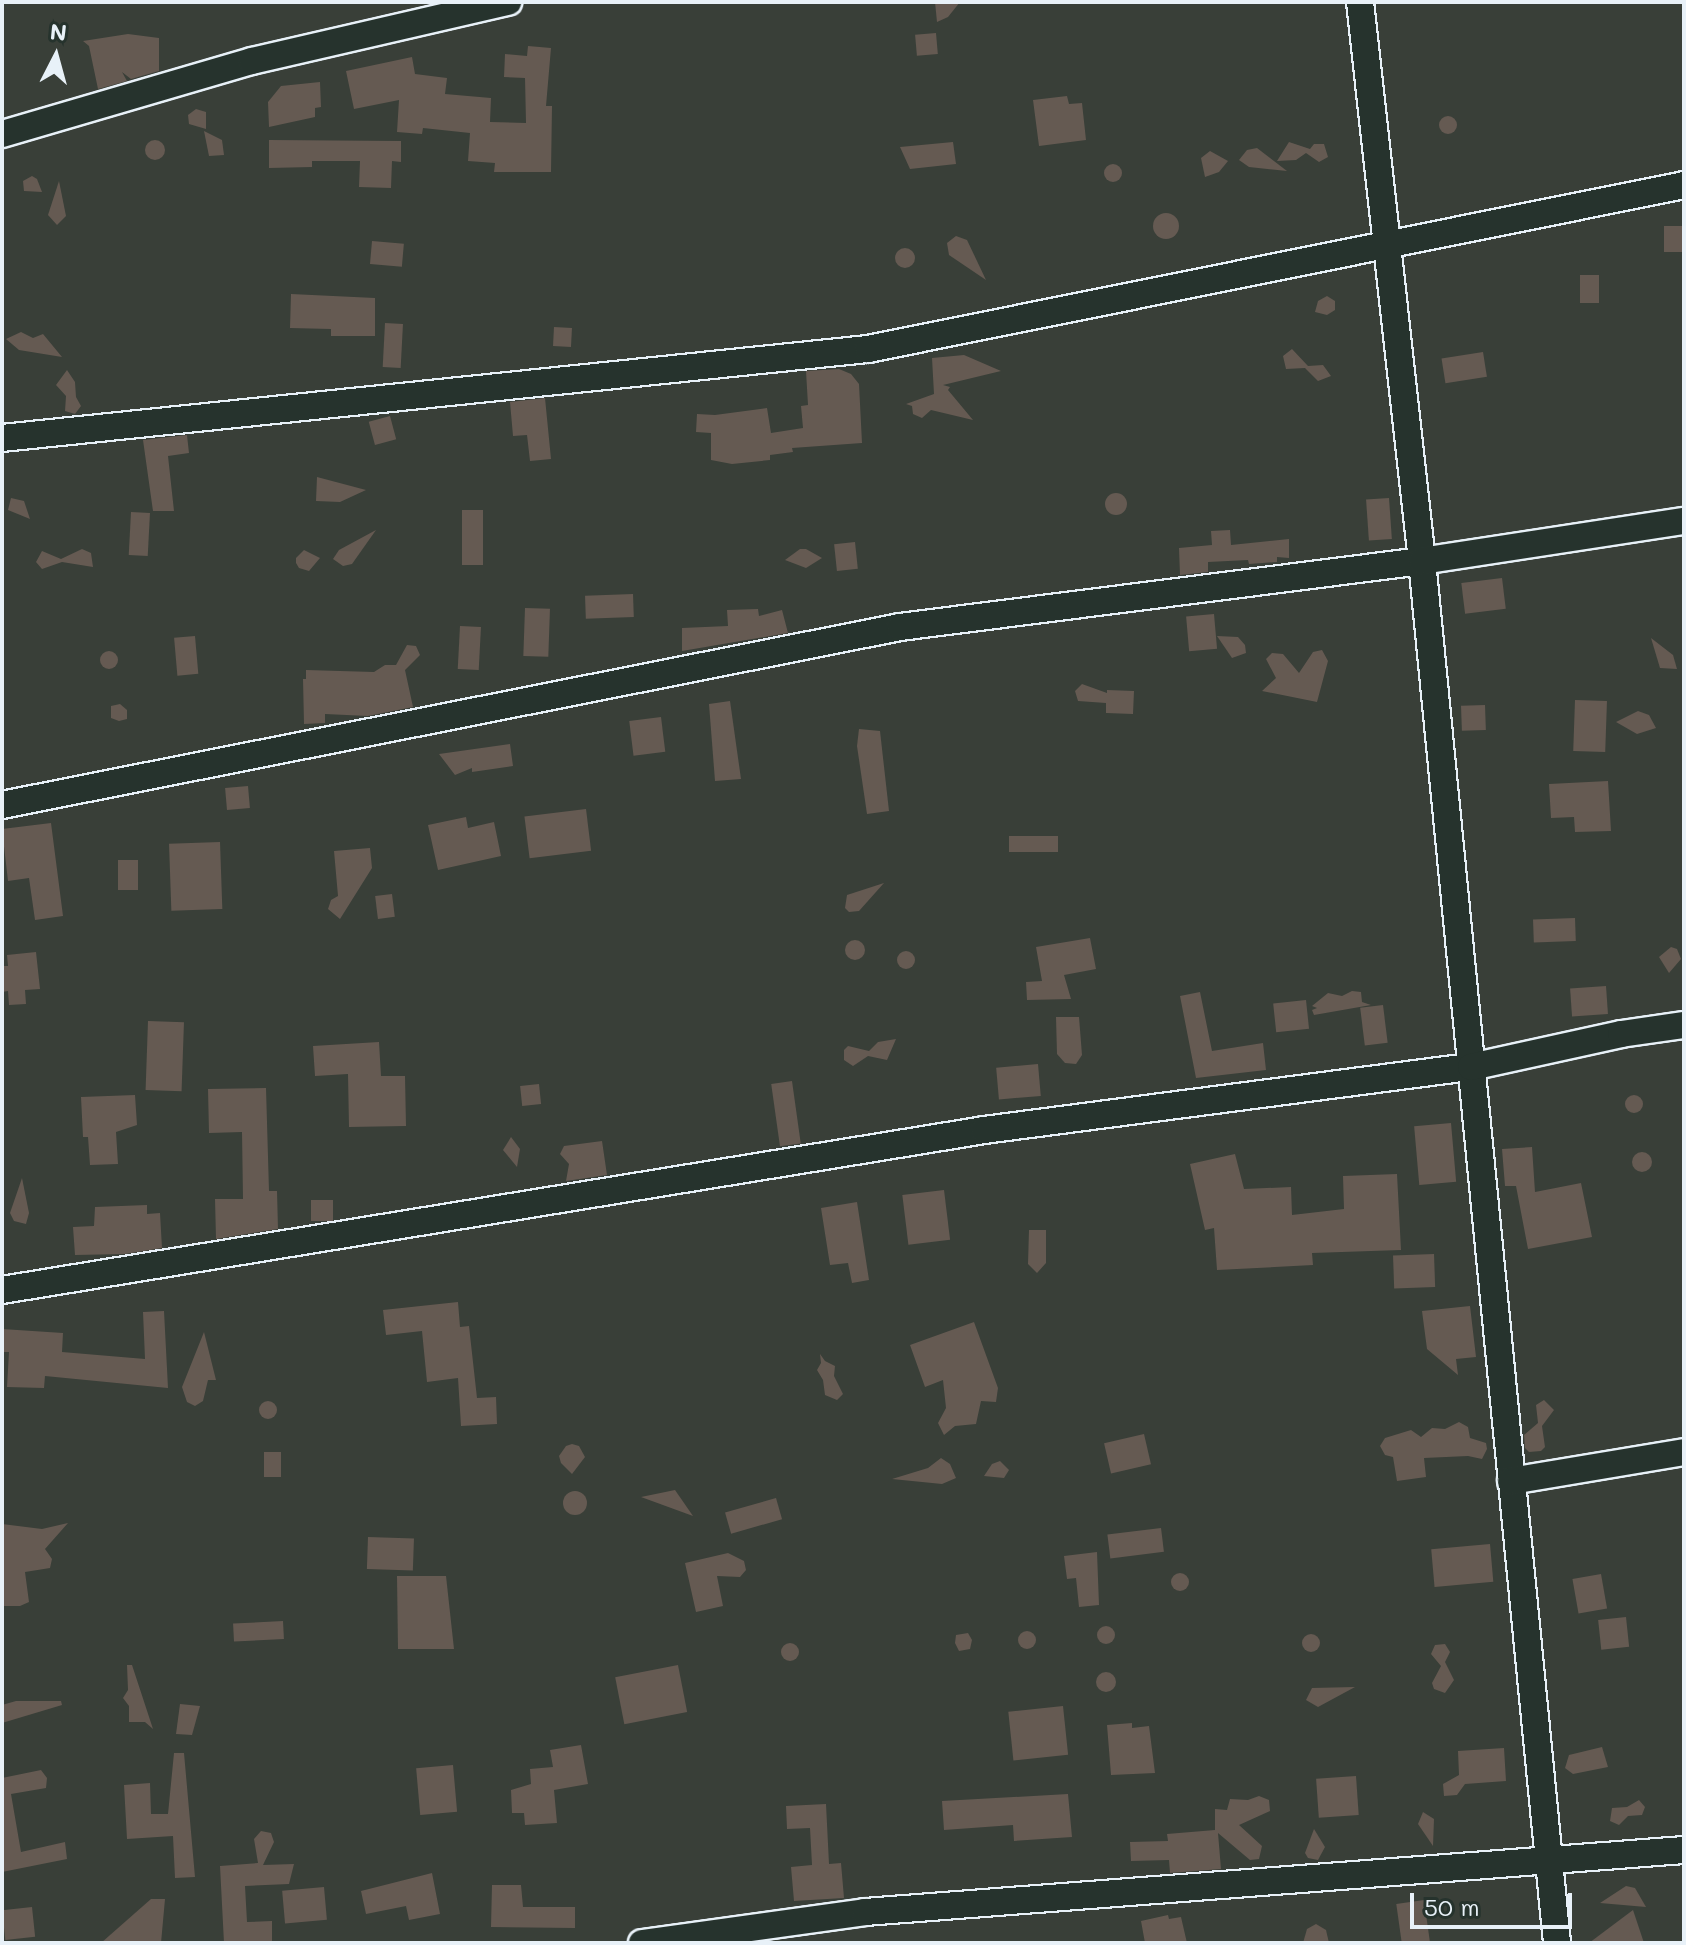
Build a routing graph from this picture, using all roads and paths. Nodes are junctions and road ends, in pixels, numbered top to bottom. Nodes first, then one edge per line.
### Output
1 (508, 2) edge
2 (1360, 2) edge
3 (2, 134) edge
4 (1684, 185) edge
5 (1387, 245) junction
6 (2, 438) edge
7 (1684, 521) edge
8 (1422, 561) junction
9 (2, 805) edge
10 (1684, 1025) edge
11 (1471, 1067) junction
12 (2, 1290) edge
13 (1684, 1452) edge
14 (1511, 1481) junction
15 (1684, 1850) edge
16 (1549, 1861) junction
17 (642, 1943) edge
18 (1557, 1943) edge

1 - 3 street
2 - 5 street
4 - 5 street
5 - 6 street
5 - 8 street
7 - 8 street
8 - 9 street
8 - 11 street
10 - 11 street
11 - 12 street
11 - 14 street
13 - 14 street
14 - 16 street
15 - 16 street
16 - 17 street
16 - 18 street

